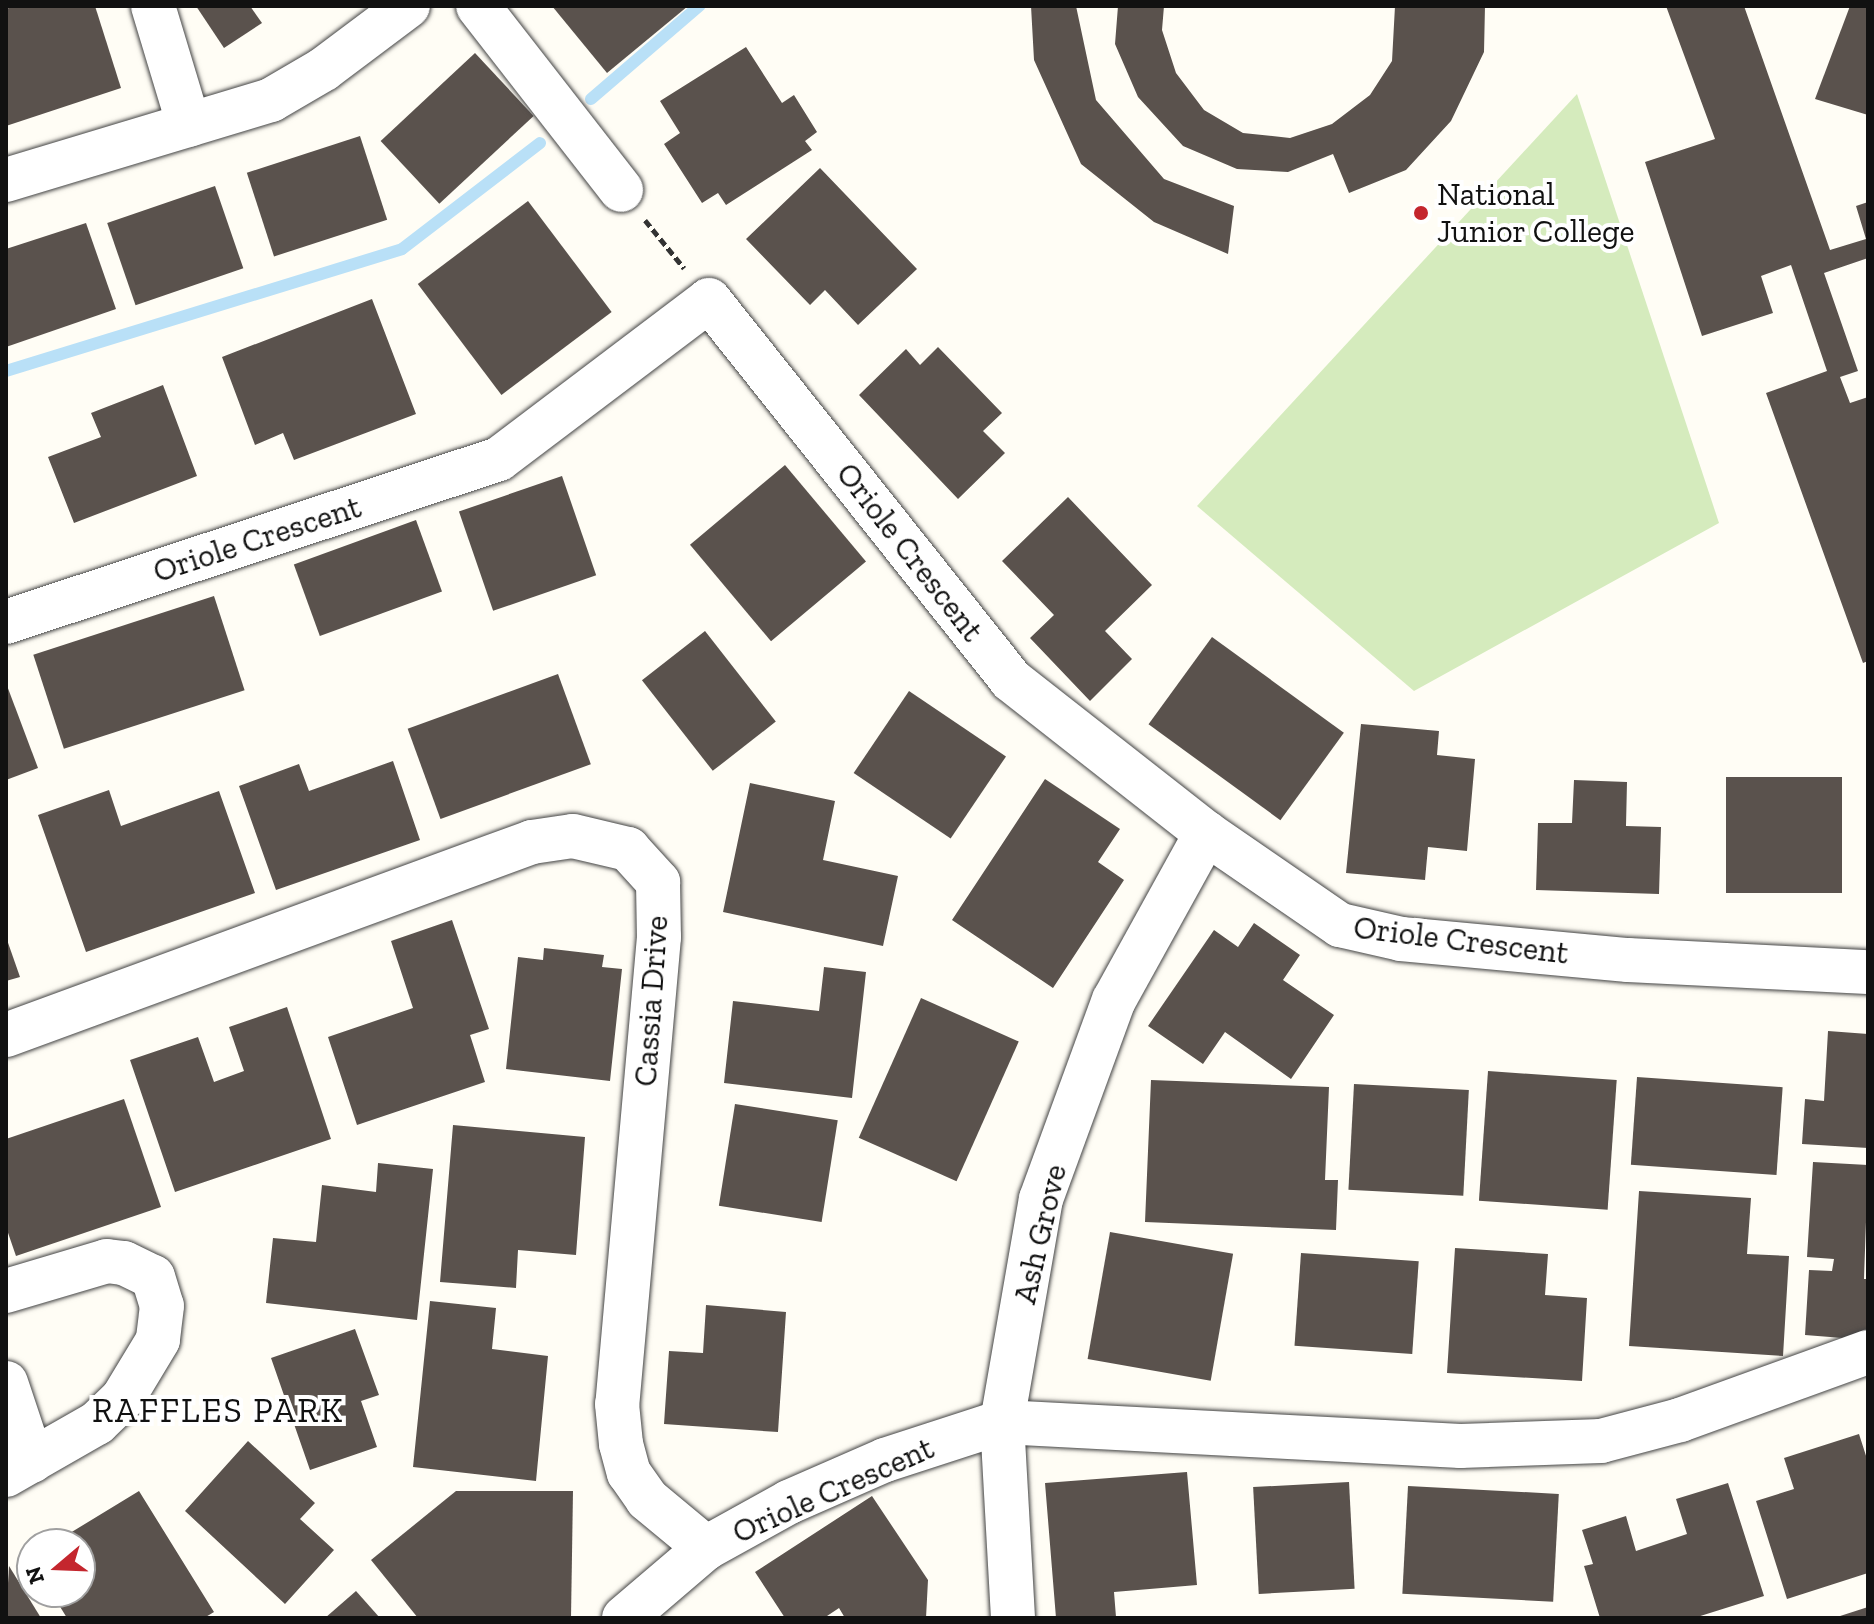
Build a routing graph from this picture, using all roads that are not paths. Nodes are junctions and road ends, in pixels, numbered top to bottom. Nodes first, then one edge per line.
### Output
1 (153, 6) edge
2 (408, 6) edge
3 (478, 6) edge
4 (189, 125) junction
5 (6, 180) edge
6 (621, 190) road end
7 (6, 622) edge
8 (1206, 833) junction
9 (1868, 972) edge
10 (6, 1035) edge
11 (6, 1291) edge
12 (1868, 1352) edge
13 (6, 1383) edge
14 (1002, 1422) junction
15 (19, 1468) edge
16 (706, 1548) junction
17 (624, 1618) edge
18 (1013, 1618) edge

1 - 4 street
2 - 4 street
3 - 6 street
4 - 5 street
7 - 8 street, Oriole Crescent
8 - 9 street, Oriole Crescent
8 - 14 street, Ash Grove
10 - 16 street, Cassia Drive
11 - 15 street
12 - 14 street, Oriole Crescent
13 - 15 street
14 - 16 street, Oriole Crescent
14 - 18 street, Ash Grove
16 - 17 street, Oriole Crescent

